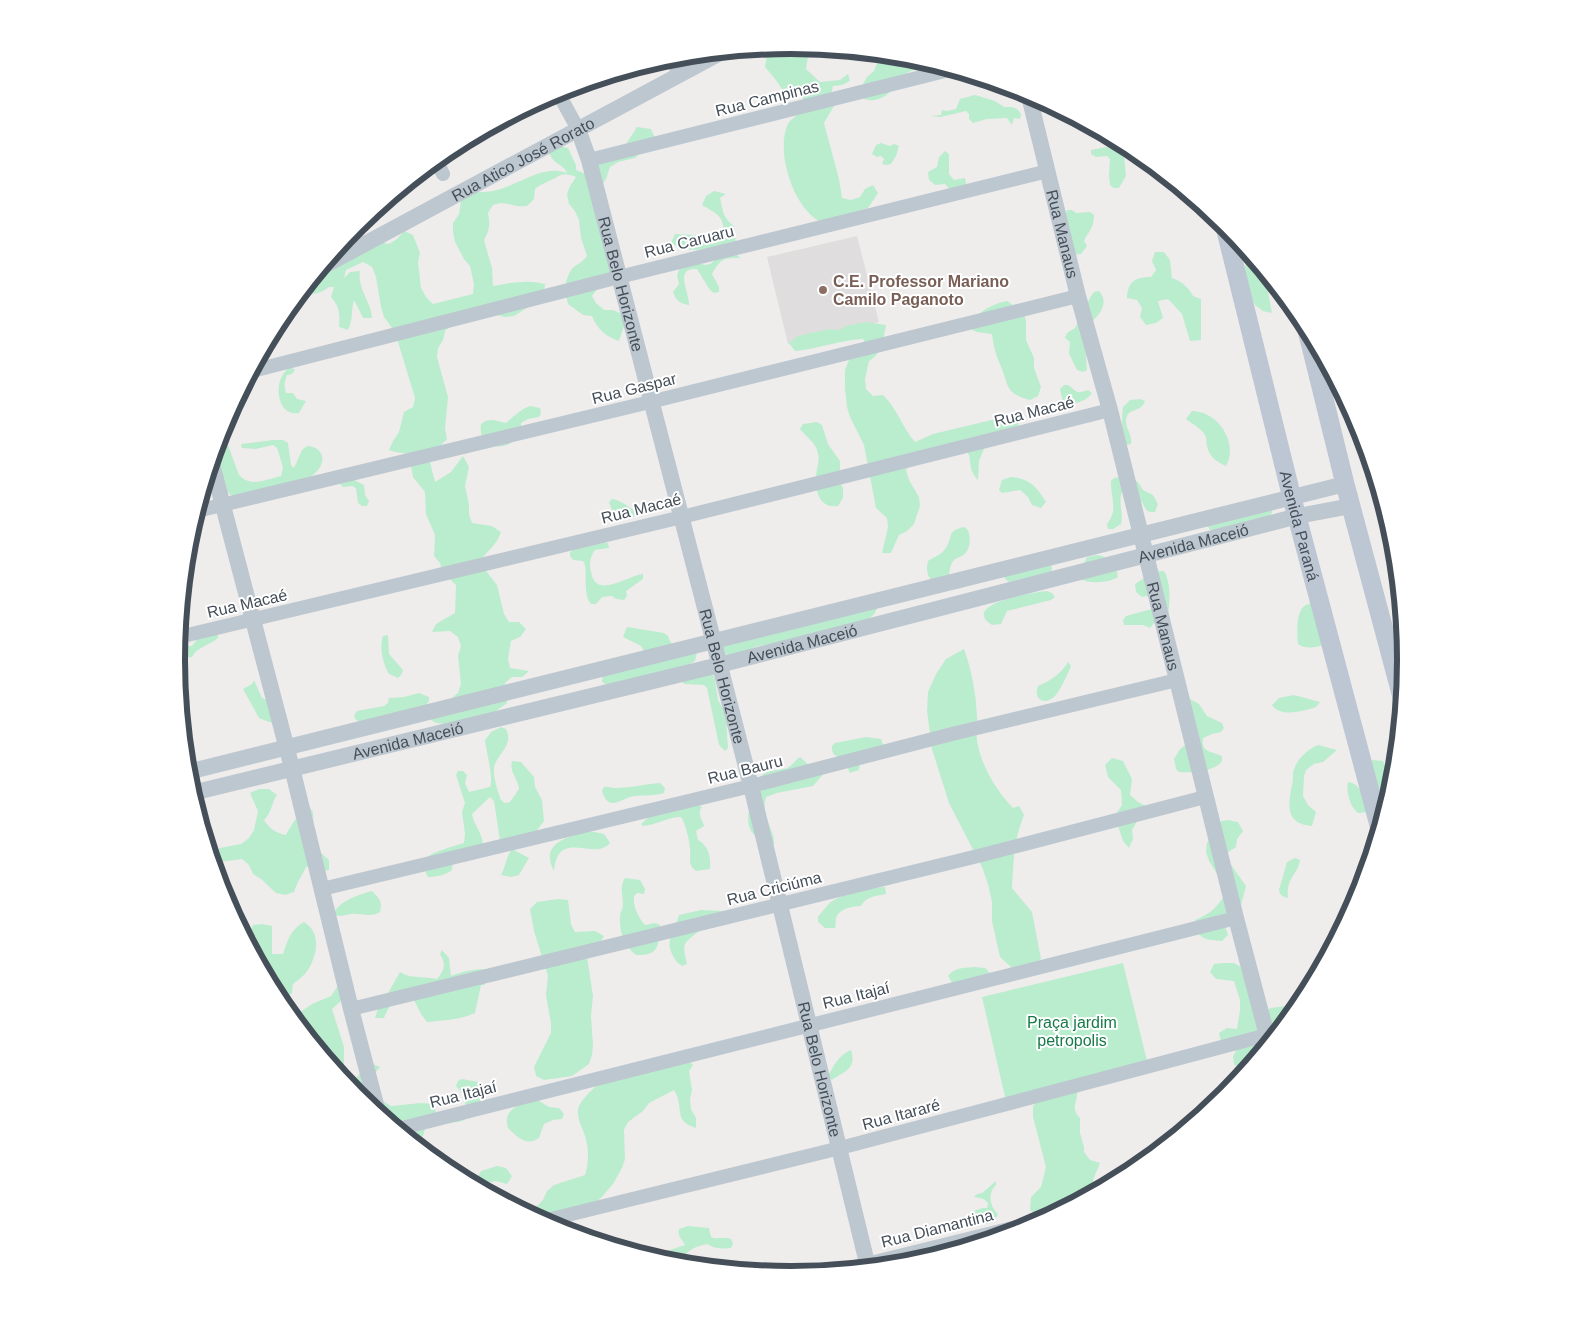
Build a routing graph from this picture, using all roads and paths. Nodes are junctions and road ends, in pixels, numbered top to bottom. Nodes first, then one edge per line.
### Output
1 (707, 60) edge
2 (675, 65) edge
3 (940, 72) edge
4 (680, 74) junction
5 (561, 99) edge
6 (1031, 103) edge
7 (578, 129) junction
8 (589, 160) junction
9 (440, 167) edge
10 (1048, 171) junction
11 (444, 174) dead end
12 (1228, 240) edge
13 (337, 259) edge
14 (619, 277) junction
15 (1078, 296) junction
16 (1311, 348) edge
17 (260, 369) edge
18 (650, 402) junction
19 (1110, 410) junction
20 (214, 474) edge
21 (1345, 484) junction
22 (1292, 498) junction
23 (222, 504) junction
24 (1351, 506) junction
25 (205, 509) edge
26 (1298, 516) junction
27 (682, 517) junction
28 (1141, 534) junction
29 (1146, 554) junction
30 (253, 619) junction
31 (186, 634) edge
32 (713, 642) junction
33 (718, 665) junction
34 (1177, 680) junction
35 (1397, 681) edge
36 (287, 747) junction
37 (292, 768) junction
38 (196, 770) edge
39 (751, 786) junction
40 (200, 791) edge
41 (1205, 797) junction
42 (1377, 817) edge
43 (322, 889) junction
44 (780, 904) junction
45 (1236, 918) junction
46 (351, 1009) junction
47 (810, 1025) junction
48 (1267, 1035) edge
49 (1263, 1040) edge
50 (375, 1100) edge
51 (405, 1127) edge
52 (840, 1148) junction
53 (555, 1218) edge
54 (963, 1241) edge
55 (913, 1254) edge
56 (867, 1261) edge

1 - 4 street, Rua Atico José Rorato
2 - 4 street
3 - 8 street, Rua Campinas
4 - 7 street, Rua Atico José Rorato
5 - 7 street, Rua Belo Horizonte
6 - 10 street, Rua Manaus
7 - 8 street, Rua Belo Horizonte
7 - 13 street, Rua Atico José Rorato
8 - 14 street, Rua Belo Horizonte
9 - 11 street
10 - 14 street, Rua Caruaru
10 - 15 street, Rua Manaus
12 - 22 main road, Avenida Paraná
14 - 17 street, Rua Caruaru
14 - 18 street, Rua Belo Horizonte
15 - 18 street, Rua Gaspar
15 - 19 street, Rua Manaus
16 - 21 main road
18 - 23 street, Rua Gaspar
18 - 27 street, Rua Belo Horizonte
19 - 27 street, Rua Macaé
19 - 28 street, Rua Manaus
20 - 23 street
21 - 22 street, Avenida Maceió
21 - 24 main road
22 - 26 main road, Avenida Paraná
22 - 28 street, Avenida Maceió
23 - 25 street, Rua Gaspar
23 - 30 street
24 - 26 street, Avenida Maceió
24 - 35 main road
26 - 29 street, Avenida Maceió
26 - 42 main road, Avenida Paraná
27 - 30 street, Rua Macaé
27 - 32 street, Rua Belo Horizonte
28 - 29 street, Rua Manaus
28 - 32 street, Avenida Maceió
29 - 33 street, Avenida Maceió
29 - 34 street, Rua Manaus
30 - 31 street, Rua Macaé
30 - 36 street
32 - 33 street, Rua Belo Horizonte
32 - 36 street, Avenida Maceió
33 - 37 street, Avenida Maceió
33 - 39 street, Rua Belo Horizonte
34 - 39 street, Rua Bauru
34 - 41 street, Rua Manaus
36 - 37 street
36 - 38 street, Avenida Maceió
37 - 40 street, Avenida Maceió
37 - 43 street
39 - 43 street, Rua Bauru
39 - 44 street, Rua Belo Horizonte
41 - 44 street, Rua Criciúma
41 - 45 street, Rua Manaus
43 - 46 street
44 - 46 street, Rua Criciúma
44 - 47 street, Rua Belo Horizonte
45 - 47 street, Rua Itajaí
45 - 48 street, Rua Manaus
46 - 50 street
47 - 51 street, Rua Itajaí
47 - 52 street, Rua Belo Horizonte
49 - 52 street, Rua Itararé
52 - 53 street, Rua Itararé
52 - 56 street, Rua Belo Horizonte
54 - 55 street, Rua Diamantina

